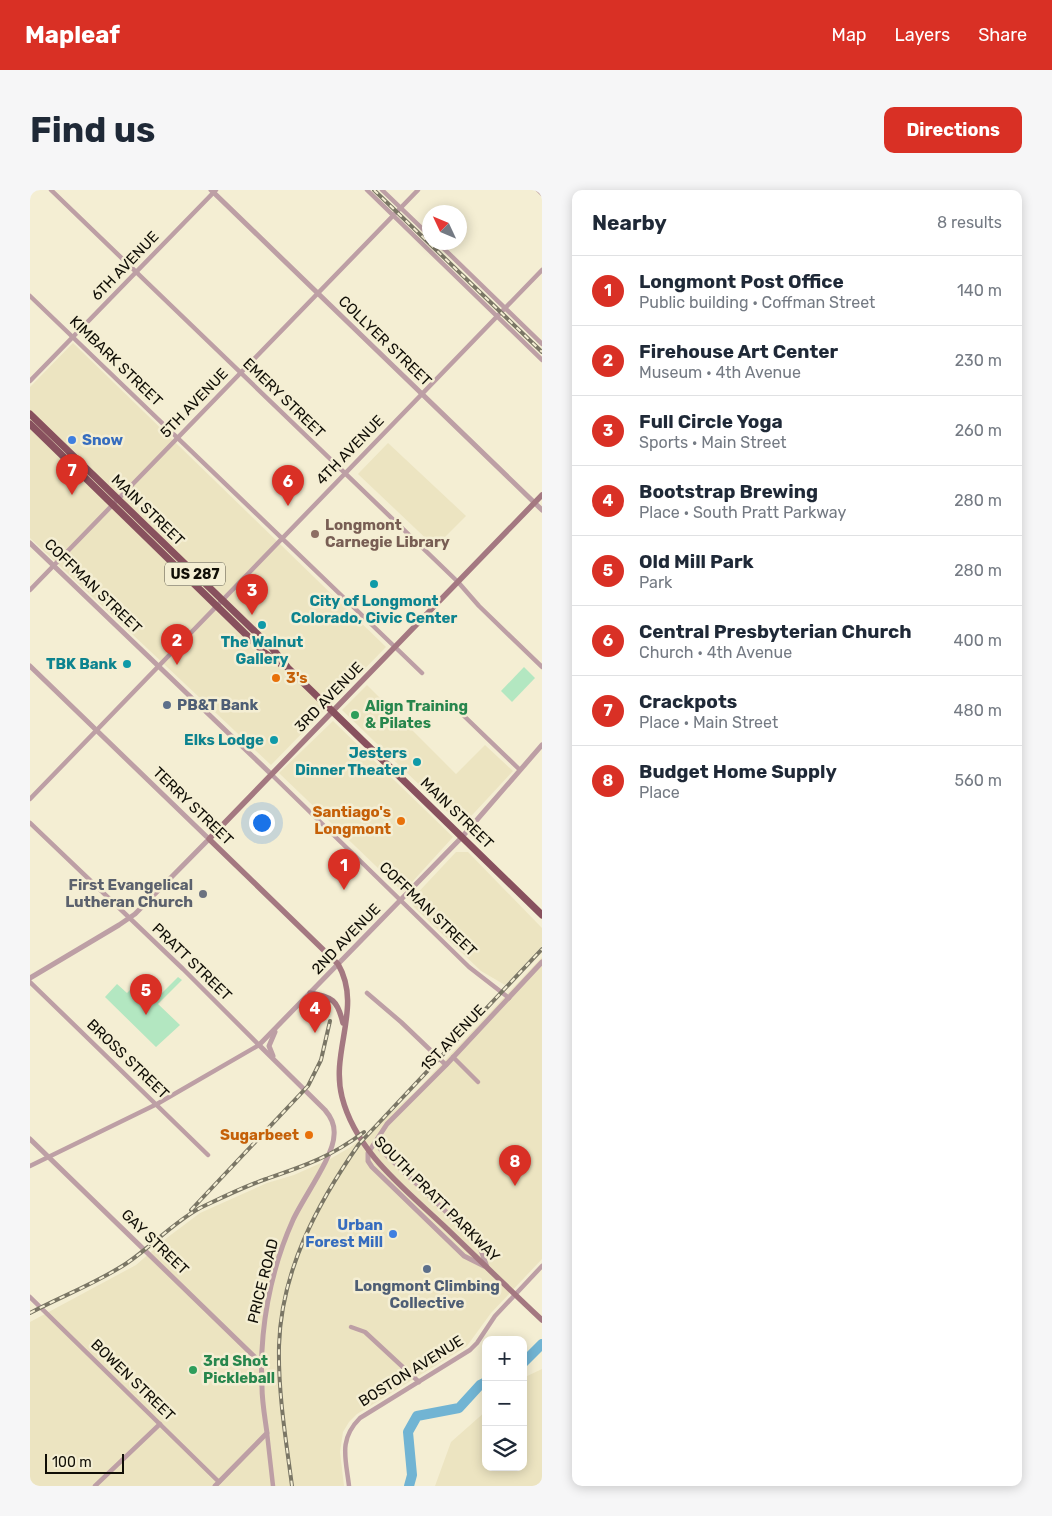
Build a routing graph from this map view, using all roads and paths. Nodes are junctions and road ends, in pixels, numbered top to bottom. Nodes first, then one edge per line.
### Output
1 (51, 190) edge
2 (367, 190) edge
3 (382, 190) edge
4 (418, 190) edge
5 (538, 190) edge
6 (214, 191) edge
7 (542, 194) edge
8 (401, 208) junction
9 (394, 215) junction
10 (422, 228) edge
11 (445, 250) edge
12 (542, 270) edge
13 (136, 272) junction
14 (318, 293) junction
15 (30, 296) edge
16 (505, 308) junction
17 (497, 316) junction
18 (73, 337) junction
19 (542, 344) edge
20 (542, 360) edge
21 (240, 374) junction
22 (30, 382) edge
23 (422, 394) junction
24 (30, 414) edge
25 (30, 424) edge
26 (178, 438) junction
27 (344, 474) junction
28 (542, 495) edge
29 (115, 502) junction
30 (535, 502) junction
31 (542, 510) edge
32 (282, 538) junction
33 (30, 543) edge
34 (54, 565) junction
35 (458, 582) junction
36 (30, 590) edge
37 (219, 603) junction
38 (395, 647) junction
39 (30, 666) edge
40 (158, 666) junction
41 (542, 666) edge
42 (422, 673) dead end
43 (332, 712) junction
44 (463, 716) dead end
45 (96, 730) junction
46 (542, 745) edge
47 (520, 770) junction
48 (271, 774) junction
49 (30, 799) edge
50 (30, 823) edge
51 (462, 837) junction
52 (209, 839) junction
53 (401, 900) junction
54 (542, 915) edge
55 (129, 918) junction
56 (542, 962) edge
57 (338, 964) junction
58 (30, 978) edge
59 (30, 982) edge
60 (310, 993) junction
61 (367, 993) dead end
62 (509, 998) junction
63 (278, 1025) junction
64 (344, 1028) junction
65 (259, 1045) junction
66 (453, 1057) junction
67 (278, 1065) junction
68 (446, 1065) junction
69 (478, 1082) dead end
70 (157, 1104) junction
71 (332, 1122) joint
72 (381, 1131) junction
73 (30, 1139) edge
74 (208, 1155) dead end
75 (49, 1157) junction
76 (30, 1166) edge
77 (542, 1266) edge
78 (487, 1267) junction
79 (515, 1294) junction
80 (30, 1296) edge
81 (542, 1320) edge
82 (352, 1327) dead end
83 (261, 1363) junction
84 (419, 1382) junction
85 (160, 1424) junction
86 (267, 1433) junction
87 (217, 1484) edge
88 (95, 1486) edge
89 (274, 1486) edge
90 (350, 1486) edge

1 - 13 street, EMERY STREET
2 - 9 street
3 - 8 street
4 - 8 street, 5TH AVENUE
5 - 7 street
6 - 13 street, 6TH AVENUE
6 - 14 street, COLLYER STREET
8 - 9 street, 5TH AVENUE
8 - 10 street
9 - 14 street, 5TH AVENUE
9 - 17 street
11 - 16 street
12 - 16 street, 4TH AVENUE
13 - 18 street, 6TH AVENUE
13 - 21 street, EMERY STREET
14 - 21 street, 5TH AVENUE
14 - 23 street, COLLYER STREET
15 - 18 street, KIMBARK STREET
16 - 17 street, 4TH AVENUE
16 - 19 street
17 - 20 street
17 - 23 street, 4TH AVENUE
18 - 22 street, 6TH AVENUE
18 - 26 street, KIMBARK STREET
21 - 26 street, 5TH AVENUE
21 - 27 street, EMERY STREET
23 - 27 street, 4TH AVENUE
23 - 30 street, COLLYER STREET
24 - 29 highway, MAIN STREET / US 287
25 - 29 highway, MAIN STREET / US 287
26 - 29 street, 5TH AVENUE
26 - 32 street, KIMBARK STREET
27 - 32 street, 4TH AVENUE
27 - 35 street, EMERY STREET
28 - 30 main road, 3RD AVENUE
29 - 34 street, 5TH AVENUE
29 - 37 highway, MAIN STREET / US 287
30 - 31 street, COLLYER STREET
30 - 35 main road, 3RD AVENUE
32 - 37 street, 4TH AVENUE
32 - 38 street, KIMBARK STREET
33 - 34 street, COFFMAN STREET
34 - 36 street, 5TH AVENUE
34 - 40 street, COFFMAN STREET
35 - 38 main road, 3RD AVENUE
35 - 41 street, EMERY STREET
37 - 40 street, 4TH AVENUE
37 - 43 highway, MAIN STREET / US 287
38 - 42 street, KIMBARK STREET
38 - 43 main road, 3RD AVENUE
39 - 45 street, TERRY STREET
40 - 45 street, 4TH AVENUE
40 - 48 street, COFFMAN STREET
43 - 48 main road, 3RD AVENUE
43 - 51 highway, MAIN STREET / US 287
44 - 47 street
45 - 49 street, 4TH AVENUE
45 - 52 street, TERRY STREET
46 - 47 street, 2ND AVENUE
47 - 51 street, 2ND AVENUE
48 - 52 main road, 3RD AVENUE
48 - 53 street, COFFMAN STREET
50 - 55 street, PRATT STREET
51 - 53 street, 2ND AVENUE
51 - 54 highway, MAIN STREET / US 287
52 - 55 street, 3RD AVENUE
52 - 57 main road, TERRY STREET
53 - 57 street, 2ND AVENUE
53 - 62 street, COFFMAN STREET
55 - 58 street, 3RD AVENUE
55 - 65 street, PRATT STREET
56 - 62 street, 1ST AVENUE
57 - 60 street, 2ND AVENUE
57 - 64 main road, SOUTH PRATT PARKWAY
59 - 70 street, BROSS STREET
60 - 63 street, 2ND AVENUE
60 - 64 main road
61 - 68 street
62 - 66 street, 1ST AVENUE
63 - 65 street, 2ND AVENUE
63 - 67 street
64 - 78 main road, SOUTH PRATT PARKWAY
65 - 67 street, PRATT STREET
65 - 70 street, 2ND AVENUE
66 - 68 street, 1ST AVENUE
66 - 69 street
67 - 71 street, PRATT STREET
68 - 72 street, 1ST AVENUE
70 - 74 street, BROSS STREET
70 - 75 street, 2ND AVENUE
71 - 83 street, PRICE ROAD
72 - 78 street
72 - 78 street, 1ST AVENUE
73 - 75 street, GAY STREET
75 - 76 street, 2ND AVENUE
75 - 83 street, GAY STREET
77 - 79 street, BOSTON AVENUE
78 - 79 main road, SOUTH PRATT PARKWAY
79 - 81 main road, SOUTH PRATT PARKWAY
79 - 84 street, BOSTON AVENUE
80 - 85 street, BOWEN STREET
82 - 84 street
83 - 86 street, PRICE ROAD
84 - 90 street, BOSTON AVENUE
85 - 87 street, BOWEN STREET
85 - 88 street
86 - 87 street
86 - 89 street, PRICE ROAD

